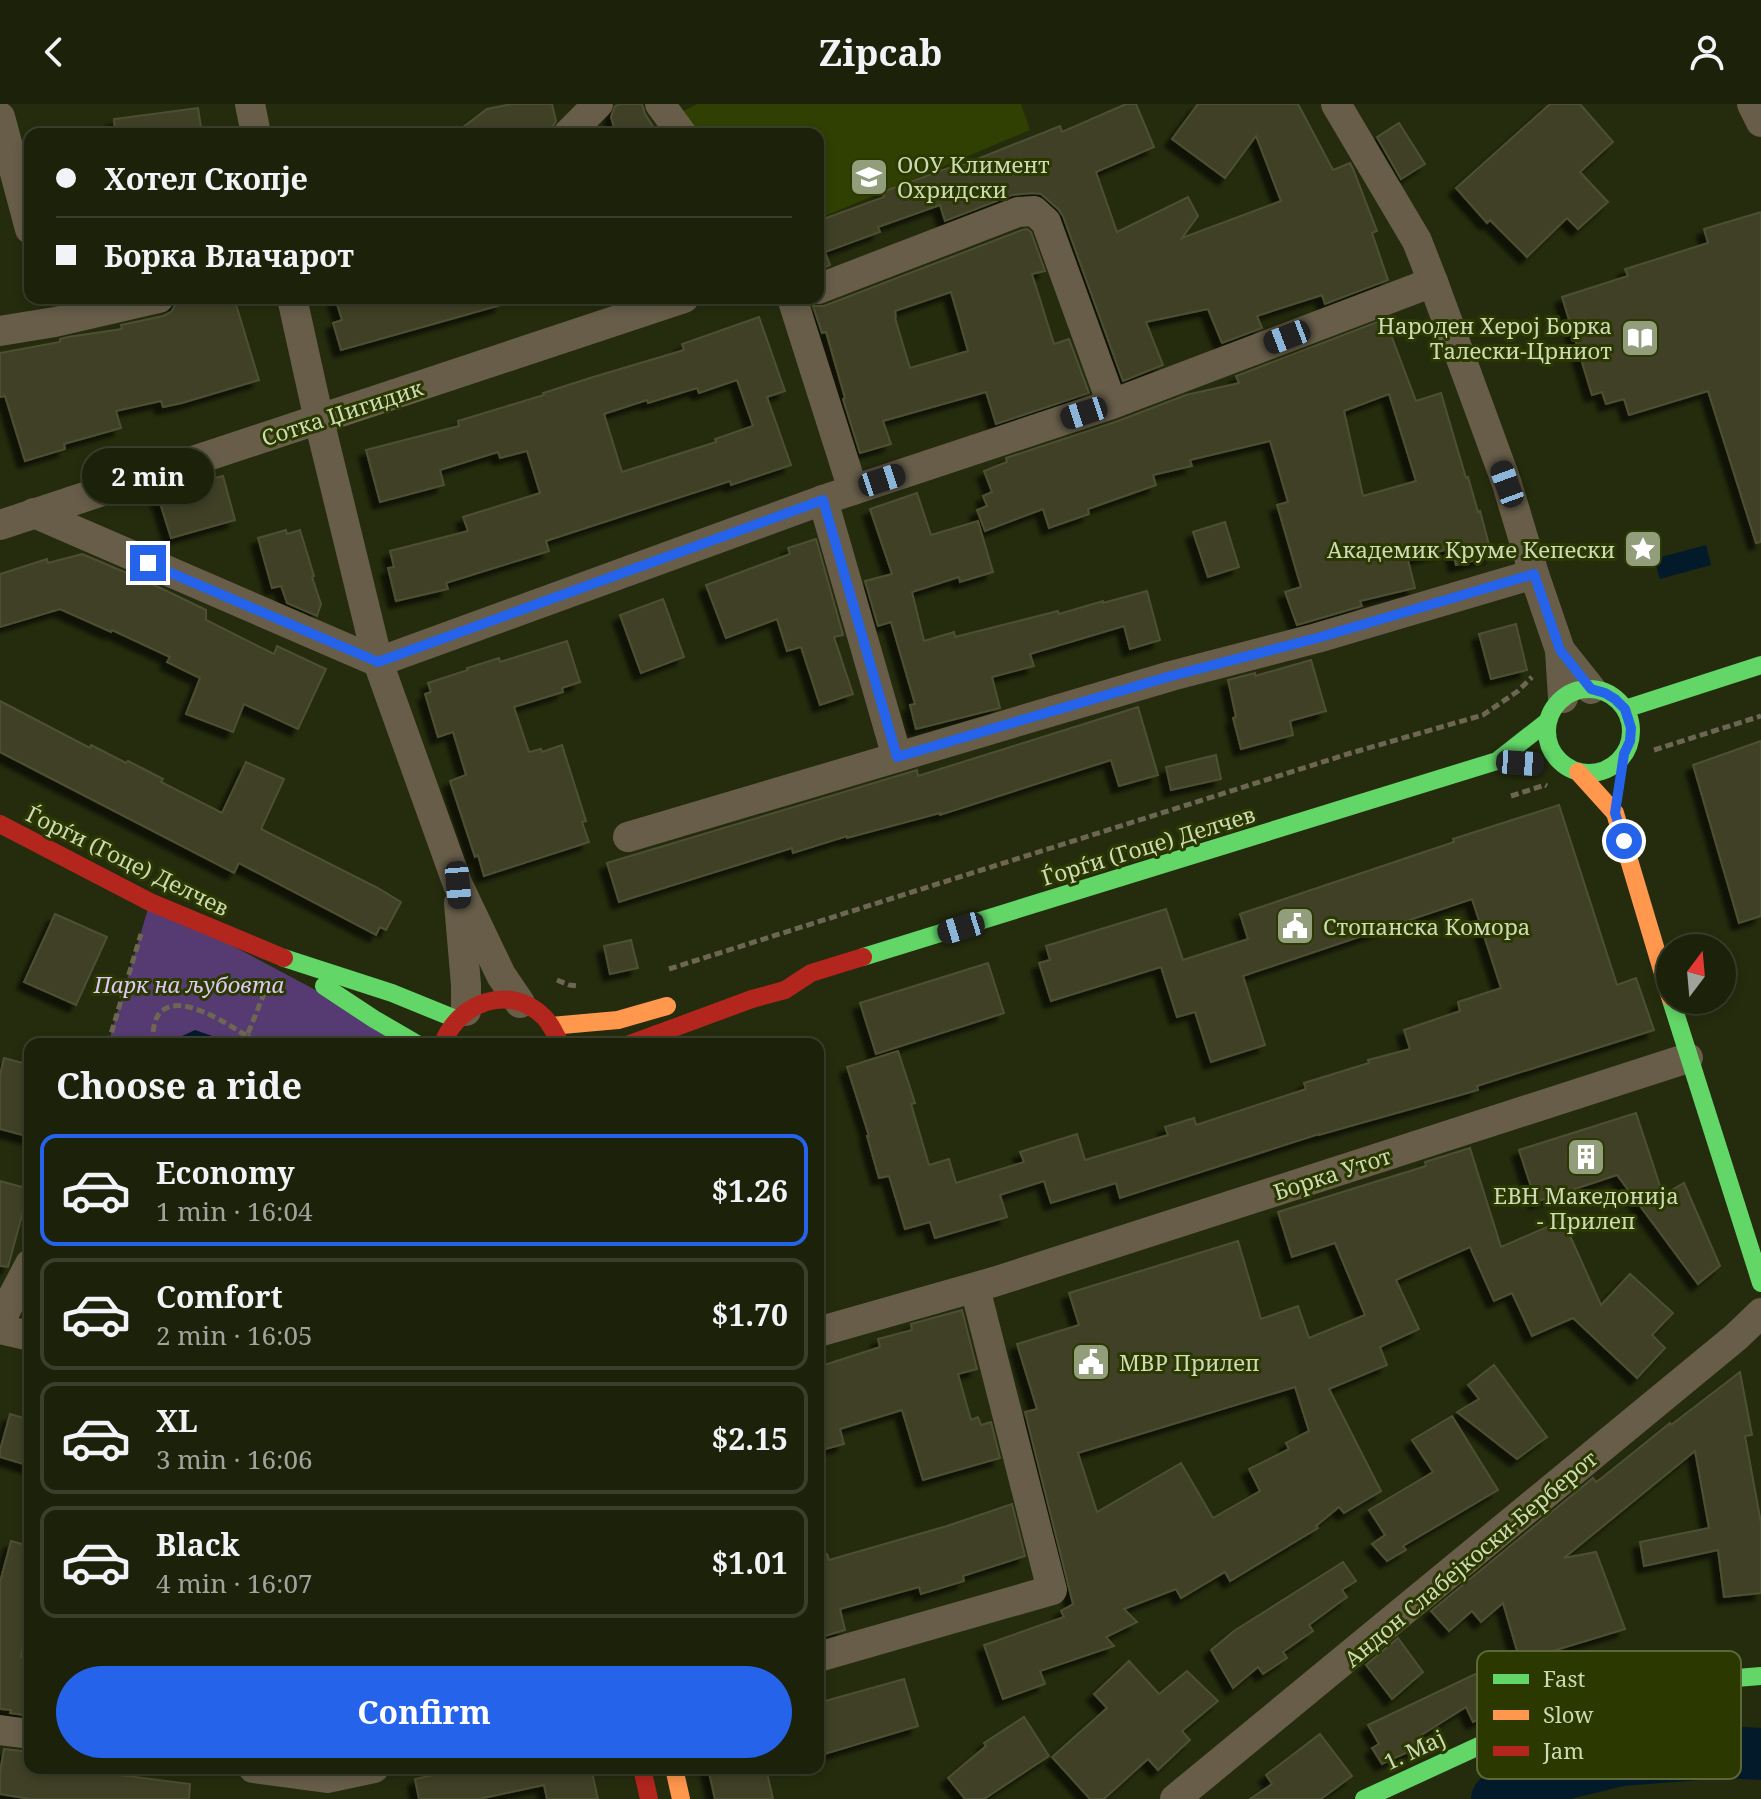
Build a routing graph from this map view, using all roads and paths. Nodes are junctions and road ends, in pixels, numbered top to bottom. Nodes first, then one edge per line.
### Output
1 (250, 104) edge
2 (598, 104) edge
3 (660, 104) edge
4 (1752, 104) edge
5 (1344, 108) edge
6 (0, 117) edge
7 (1761, 122) edge
8 (255, 128) edge
9 (574, 128) edge
10 (678, 128) edge
11 (24, 207) edge
12 (1433, 282) junction
13 (824, 287) edge
14 (106, 304) edge
15 (293, 304) edge
16 (666, 304) edge
17 (795, 304) edge
18 (52, 310) edge
19 (0, 331) edge
20 (1112, 404) junction
21 (319, 420) junction
22 (853, 490) junction
23 (823, 500) junction
24 (34, 513) junction
25 (0, 525) edge
26 (1534, 574) junction
27 (1560, 650) junction
28 (378, 662) junction
29 (1761, 665) edge
30 (1567, 703) junction
31 (1625, 709) junction
32 (1761, 716) edge
33 (1654, 750) dead end
34 (1624, 754) junction
35 (897, 757) junction
36 (1497, 761) junction
37 (1572, 769) junction
38 (1559, 791) dead end
39 (1507, 797) dead end
40 (1615, 813) junction
41 (0, 824) edge
42 (628, 837) dead end
43 (458, 885) junction
44 (150, 902) junction
45 (1656, 951) edge
46 (279, 956) junction
47 (669, 969) dead end
48 (811, 973) junction
49 (545, 976) dead end
50 (747, 982) dead end
51 (582, 986) dead end
52 (689, 999) dead end
53 (520, 1003) junction
54 (1675, 1014) edge
55 (461, 1015) junction
56 (551, 1026) junction
57 (247, 1036) junction
58 (110, 1038) edge
59 (153, 1038) edge
60 (250, 1038) edge
61 (407, 1038) edge
62 (445, 1038) edge
63 (557, 1038) edge
64 (646, 1038) edge
65 (1688, 1058) junction
66 (24, 1275) edge
67 (1761, 1283) edge
68 (975, 1288) junction
69 (1761, 1313) edge
70 (0, 1321) edge
71 (0, 1329) edge
72 (824, 1330) edge
73 (24, 1335) edge
74 (824, 1655) edge
75 (1761, 1676) edge
76 (1741, 1678) edge
77 (0, 1730) edge
78 (24, 1733) edge
79 (1477, 1747) edge
80 (297, 1774) edge
81 (346, 1774) edge
82 (643, 1774) edge
83 (675, 1774) edge
84 (649, 1799) edge
85 (681, 1799) edge
86 (1175, 1799) edge
87 (1364, 1799) edge

1 - 8 street
2 - 9 street
3 - 10 street
4 - 7 street
5 - 12 street
6 - 11 street
12 - 20 street
12 - 26 street
13 - 20 street
14 - 18 street
15 - 21 street
16 - 21 street, Сотка Џигидик
17 - 22 street
18 - 19 street
20 - 22 street
21 - 24 street, Сотка Џигидик
21 - 28 street
22 - 23 street
23 - 28 street
23 - 35 street
24 - 25 street, Сотка Џигидик
24 - 28 street
26 - 27 street
26 - 35 street
27 - 30 street
27 - 47 path
28 - 43 street
29 - 31 main road
30 - 31 main road
30 - 36 main road, Ѓорѓи (Гоце) Делчев
30 - 37 main road
31 - 34 main road
32 - 33 path
34 - 37 main road
34 - 40 main road
35 - 42 street
36 - 37 main road, Ѓорѓи (Гоце) Делчев
36 - 48 main road, Ѓорѓи (Гоце) Делчев
37 - 40 main road
38 - 39 path
40 - 45 main road
41 - 44 main road, Ѓорѓи (Гоце) Делчев
43 - 53 street
43 - 55 street
44 - 46 main road, Ѓорѓи (Гоце) Делчев
44 - 58 path
46 - 55 main road, Ѓорѓи (Гоце) Делчев
46 - 57 path
46 - 61 main road, Ѓорѓи (Гоце) Делчев
48 - 50 main road, Ѓорѓи (Гоце) Делчев
48 - 64 main road, Ѓорѓи (Гоце) Делчев
49 - 51 path
52 - 56 main road
53 - 55 main road
53 - 56 main road
54 - 65 main road
55 - 62 main road
56 - 63 main road
57 - 59 path
57 - 60 path
65 - 67 main road
65 - 68 street, Борка Утот
66 - 70 street
68 - 72 street, Борка Утот
68 - 74 street
69 - 86 street, Андон Слабејкоски-Берберот
71 - 73 street
75 - 76 main road, 1. Мај
77 - 78 street
79 - 87 main road, 1. Мај
80 - 81 street
82 - 84 main road
83 - 85 main road

